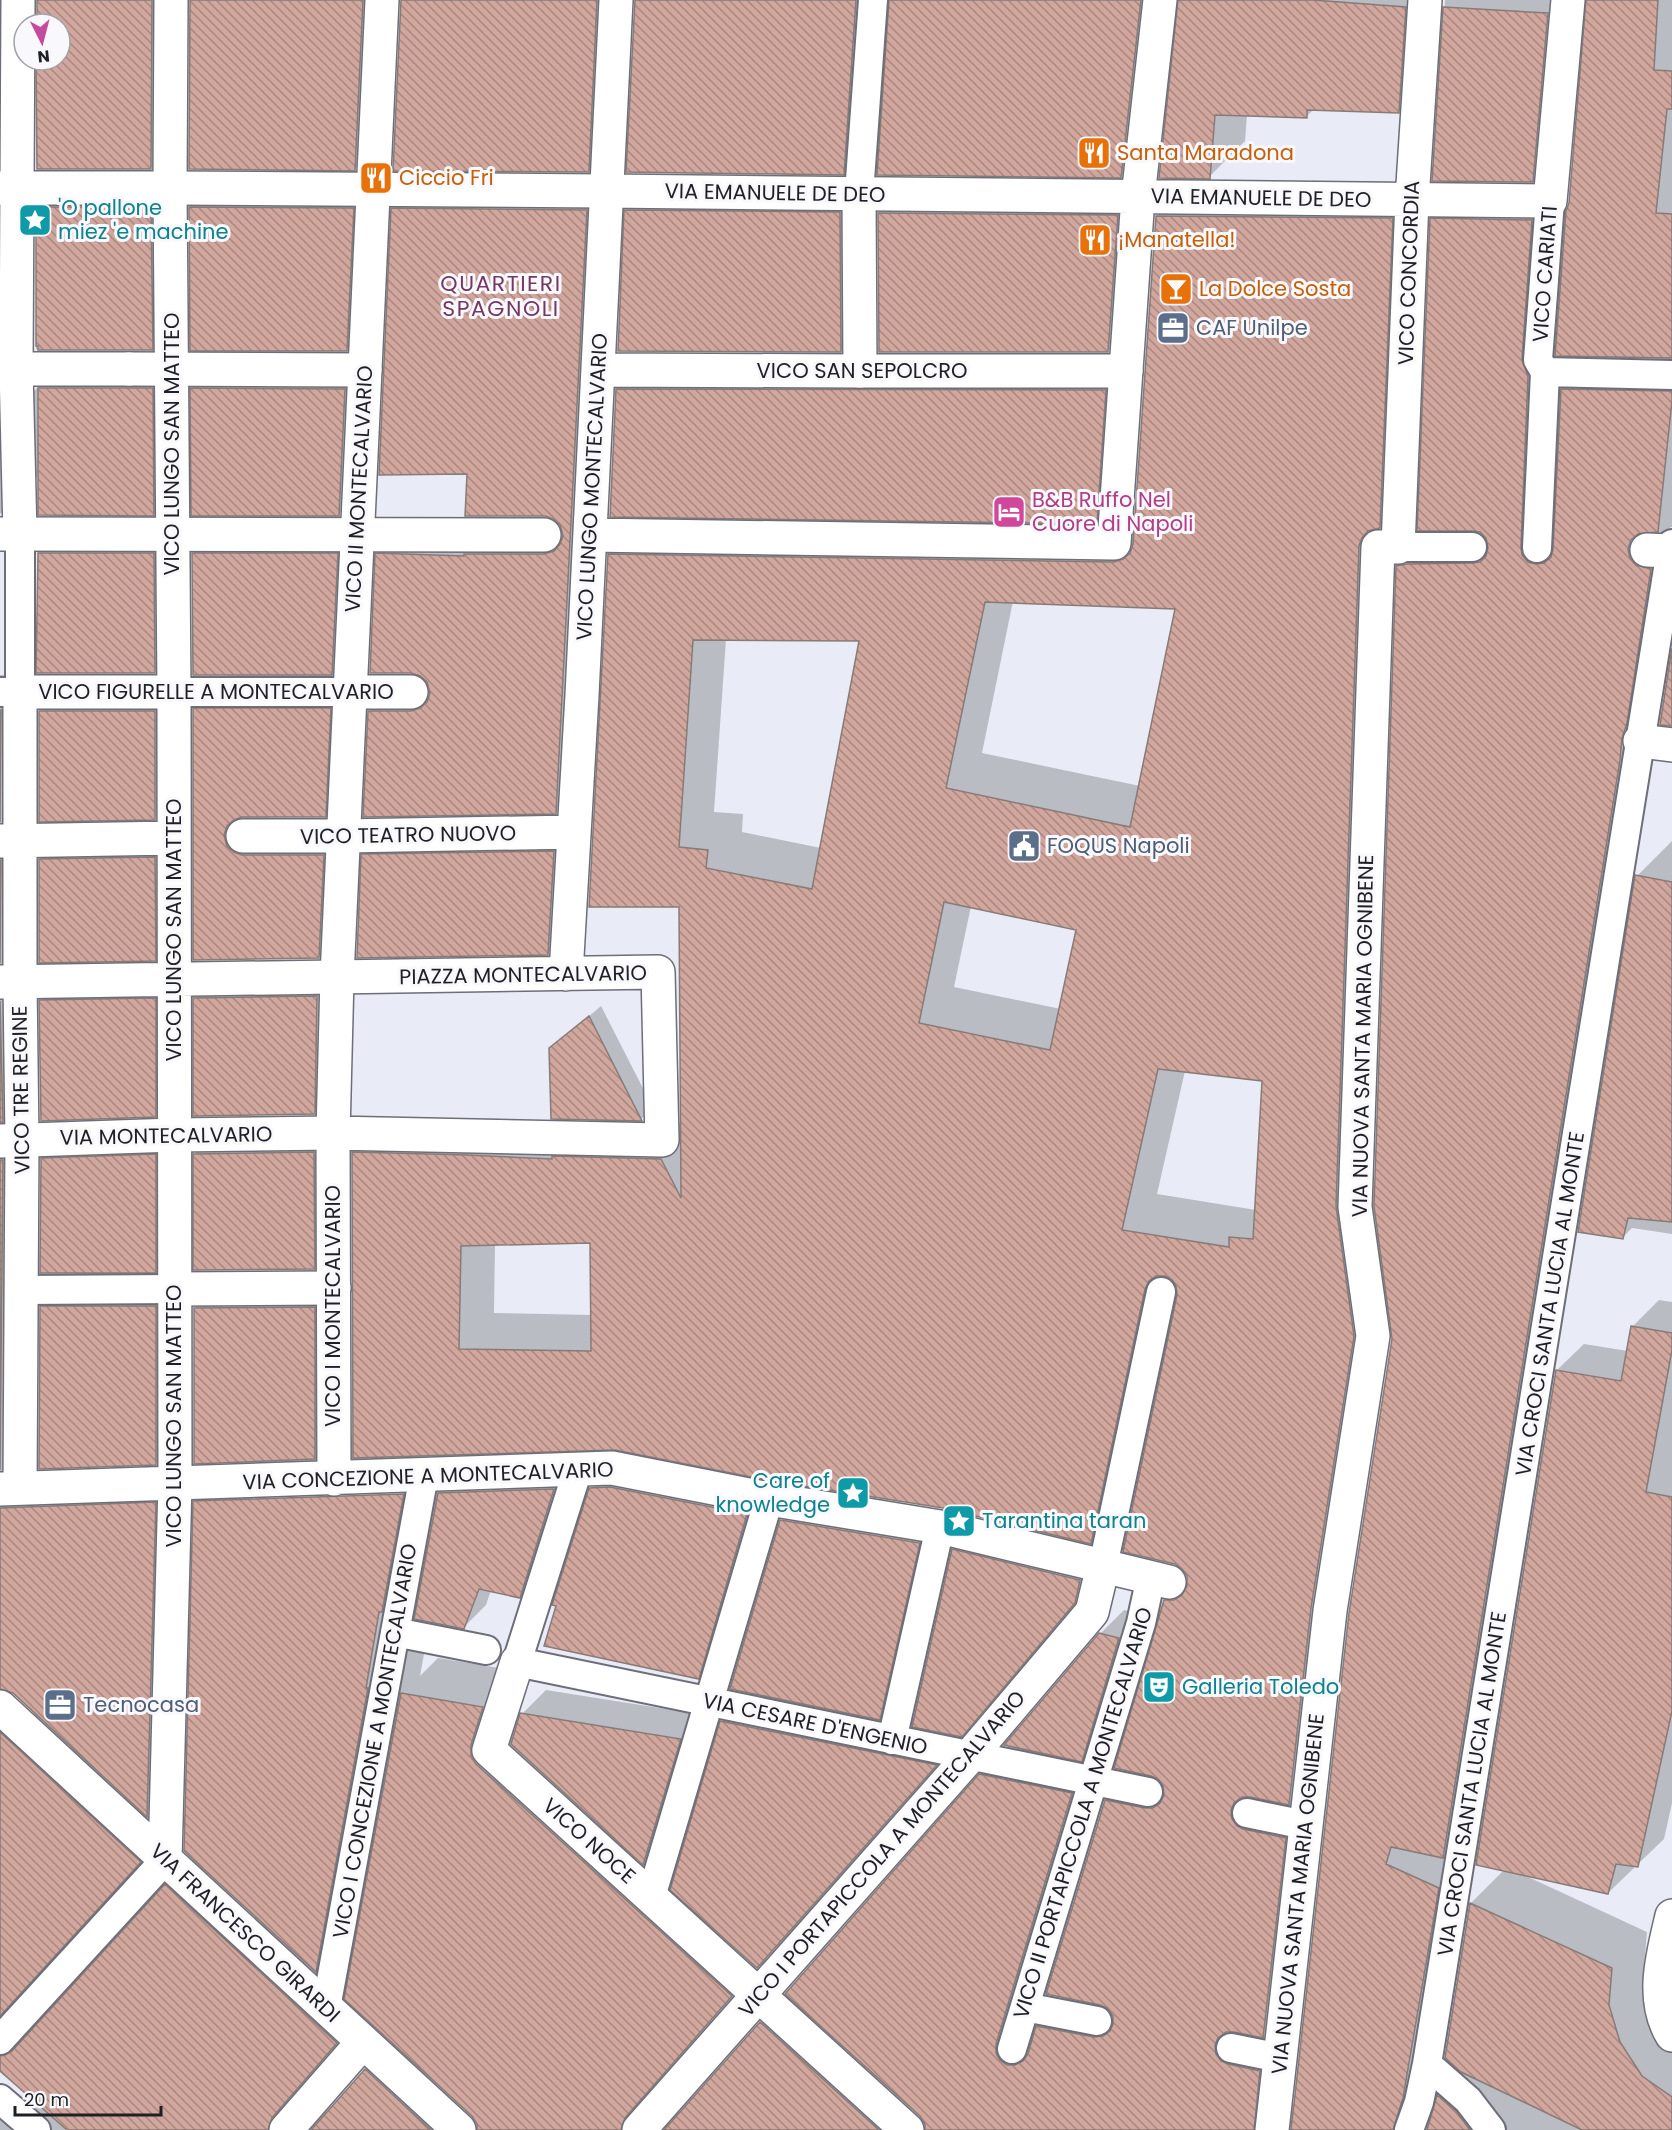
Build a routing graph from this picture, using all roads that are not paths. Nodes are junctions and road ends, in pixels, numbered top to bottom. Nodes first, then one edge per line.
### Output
1 (18, 0) edge
2 (171, 0) edge
3 (382, 0) edge
4 (616, 0) edge
5 (873, 0) edge
6 (1160, 0) edge
7 (1425, 0) edge
8 (1568, 0) edge
9 (8, 188) edge
10 (170, 188) junction
11 (373, 190) junction
12 (606, 191) junction
13 (859, 194) junction
14 (1138, 197) junction
15 (1412, 200) junction
16 (1550, 201) junction
17 (8, 369) edge
18 (171, 369) junction
19 (365, 370) junction
20 (599, 370) junction
21 (860, 370) junction
22 (1126, 371) junction
23 (1545, 372) junction
24 (1672, 375) edge
25 (10, 534) edge
26 (173, 534) junction
27 (357, 535) junction
28 (544, 535) dead end
29 (590, 535) junction
30 (1388, 547) junction
31 (1472, 547) dead end
32 (1537, 548) dead end
33 (1665, 549) edge
34 (10, 692) edge
35 (174, 692) junction
36 (350, 692) junction
37 (411, 692) dead end
38 (1640, 741) junction
39 (1672, 745) edge
40 (574, 832) junction
41 (243, 836) dead end
42 (344, 836) junction
43 (174, 838) junction
44 (10, 840) edge
45 (566, 974) junction
46 (337, 977) junction
47 (174, 980) junction
48 (10, 982) edge
49 (333, 1133) junction
50 (174, 1135) junction
51 (11, 1141) edge
52 (334, 1288) junction
53 (176, 1289) junction
54 (10, 1290) edge
55 (1161, 1292) dead end
56 (578, 1469) junction
57 (424, 1475) junction
58 (333, 1479) junction
59 (175, 1484) junction
60 (10, 1488) edge
61 (769, 1499) junction
62 (940, 1527) junction
63 (1103, 1566) junction
64 (1160, 1579) joint
65 (395, 1632) junction
66 (486, 1650) dead end
67 (517, 1662) junction
68 (709, 1702) junction
69 (0, 1707) edge
70 (892, 1740) junction
71 (970, 1756) junction
72 (1093, 1781) junction
73 (1148, 1792) dead end
74 (1247, 1813) dead end
75 (1305, 1825) junction
76 (165, 1860) junction
77 (651, 1897) junction
78 (1672, 1916) edge
79 (759, 1995) junction
80 (1025, 2007) junction
81 (326, 2008) junction
82 (1097, 2021) dead end
83 (1672, 2035) edge
84 (0, 2040) edge
85 (363, 2042) junction
86 (1231, 2048) dead end
87 (1012, 2049) dead end
88 (1280, 2058) junction
89 (1427, 2064) junction
90 (286, 2130) edge
91 (459, 2130) edge
92 (639, 2130) edge
93 (907, 2130) edge
94 (1272, 2130) edge
95 (1409, 2130) edge
96 (1491, 2130) edge

1 - 9 street
2 - 10 street, VICO LUNGO SAN MATTEO
3 - 11 street, VICO II MONTECALVARIO
4 - 12 street, VICO LUNGO MONTECALVARIO
5 - 13 lane
6 - 14 street
7 - 15 street, VICO CONCORDIA
8 - 16 street, VICO CARIATI
9 - 10 street, VIA EMANUELE DE DEO
9 - 17 street
10 - 11 street, VIA EMANUELE DE DEO
10 - 18 street, VICO LUNGO SAN MATTEO
11 - 12 street, VIA EMANUELE DE DEO
11 - 19 street, VICO II MONTECALVARIO
12 - 13 street, VIA EMANUELE DE DEO
12 - 20 street, VICO LUNGO MONTECALVARIO
13 - 14 street, VIA EMANUELE DE DEO
13 - 21 street
14 - 15 street, VIA EMANUELE DE DEO
14 - 22 street
15 - 16 street, VIA EMANUELE DE DEO
15 - 30 street, VICO CONCORDIA
16 - 23 lane, VICO CARIATI
17 - 18 street
17 - 25 street
18 - 19 street
18 - 26 street, VICO LUNGO SAN MATTEO
19 - 27 street, VICO II MONTECALVARIO
20 - 21 street, VICO SAN SEPOLCRO
20 - 29 street, VICO LUNGO MONTECALVARIO
21 - 22 street, VICO SAN SEPOLCRO
22 - 29 street
23 - 24 lane
23 - 32 lane, VICO CARIATI
25 - 26 street
25 - 34 lane
26 - 27 street
26 - 35 street, VICO LUNGO SAN MATTEO
27 - 28 street
27 - 36 street, VICO II MONTECALVARIO
29 - 40 street, VICO LUNGO MONTECALVARIO
30 - 31 lane
30 - 75 street, VIA NUOVA SANTA MARIA OGNIBENE
33 - 38 lane, VIA CROCI SANTA LUCIA AL MONTE
34 - 35 street, VICO FIGURELLE A MONTECALVARIO
34 - 44 street, VICO TRE REGINE
35 - 36 lane, VICO FIGURELLE A MONTECALVARIO
35 - 43 street, VICO LUNGO SAN MATTEO
36 - 37 street, VICO FIGURELLE A MONTECALVARIO
36 - 42 street, VICO II MONTECALVARIO
38 - 39 street
38 - 89 lane, VIA CROCI SANTA LUCIA AL MONTE
40 - 42 street, VICO TEATRO NUOVO
40 - 45 street, VICO LUNGO MONTECALVARIO
41 - 42 street, VICO TEATRO NUOVO
42 - 46 street, VICO II MONTECALVARIO
43 - 44 street
43 - 47 street, VICO LUNGO SAN MATTEO
44 - 48 street, VICO TRE REGINE
45 - 46 street, PIAZZA MONTECALVARIO
45 - 49 street, PIAZZA MONTECALVARIO
46 - 47 street, PIAZZA MONTECALVARIO
46 - 49 street
47 - 48 street, PIAZZA MONTECALVARIO
47 - 50 street, VICO LUNGO SAN MATTEO
48 - 51 street, VICO TRE REGINE
49 - 50 street, VIA MONTECALVARIO
49 - 52 street, VICO I MONTECALVARIO
50 - 51 street, VIA MONTECALVARIO
50 - 53 street, VICO LUNGO SAN MATTEO
51 - 54 street, VICO TRE REGINE
52 - 53 street
52 - 58 street, VICO I MONTECALVARIO
53 - 54 lane
53 - 59 street, VICO LUNGO SAN MATTEO
54 - 60 street, VICO TRE REGINE
55 - 63 lane
56 - 57 street, VIA CONCEZIONE A MONTECALVARIO
56 - 61 street, VIA CONCEZIONE A MONTECALVARIO
56 - 67 lane, VICO NOCE
57 - 58 street, VIA CONCEZIONE A MONTECALVARIO
57 - 65 lane, VICO I CONCEZIONE A MONTECALVARIO
58 - 59 street, VIA CONCEZIONE A MONTECALVARIO
59 - 60 street, VIA CONCEZIONE A MONTECALVARIO
59 - 76 street, VICO LUNGO SAN MATTEO
61 - 62 street, VIA CONCEZIONE A MONTECALVARIO
61 - 68 lane
62 - 63 street, VIA CONCEZIONE A MONTECALVARIO
62 - 70 lane
63 - 64 street, VIA CONCEZIONE A MONTECALVARIO
63 - 71 street, VICO I PORTAPICCOLA A MONTECALVARIO
64 - 72 lane, VICO II PORTAPICCOLA A MONTECALVARIO
65 - 66 lane
65 - 81 lane, VICO I CONCEZIONE A MONTECALVARIO
67 - 68 lane, VIA CESARE D'ENGENIO
67 - 77 street, VICO NOCE
68 - 70 lane, VIA CESARE D'ENGENIO
68 - 77 lane
69 - 76 street, VIA FRANCESCO GIRARDI
70 - 71 lane, VIA CESARE D'ENGENIO
71 - 72 lane, VIA CESARE D'ENGENIO
71 - 79 street, VICO I PORTAPICCOLA A MONTECALVARIO
72 - 73 lane, VIA CESARE D'ENGENIO
72 - 80 lane, VICO II PORTAPICCOLA A MONTECALVARIO
74 - 75 lane
75 - 88 street, VIA NUOVA SANTA MARIA OGNIBENE
76 - 81 street, VIA FRANCESCO GIRARDI
76 - 84 lane
77 - 79 street, VICO NOCE
78 - 83 street
79 - 92 street, VICO I PORTAPICCOLA A MONTECALVARIO
79 - 93 street, VICO NOCE
80 - 82 lane
80 - 87 lane, VICO II PORTAPICCOLA A MONTECALVARIO
81 - 85 street, VIA FRANCESCO GIRARDI
85 - 90 street
85 - 91 street, VIA FRANCESCO GIRARDI
86 - 88 lane
88 - 94 street, VIA NUOVA SANTA MARIA OGNIBENE
89 - 95 lane, VIA CROCI SANTA LUCIA AL MONTE
89 - 96 lane

